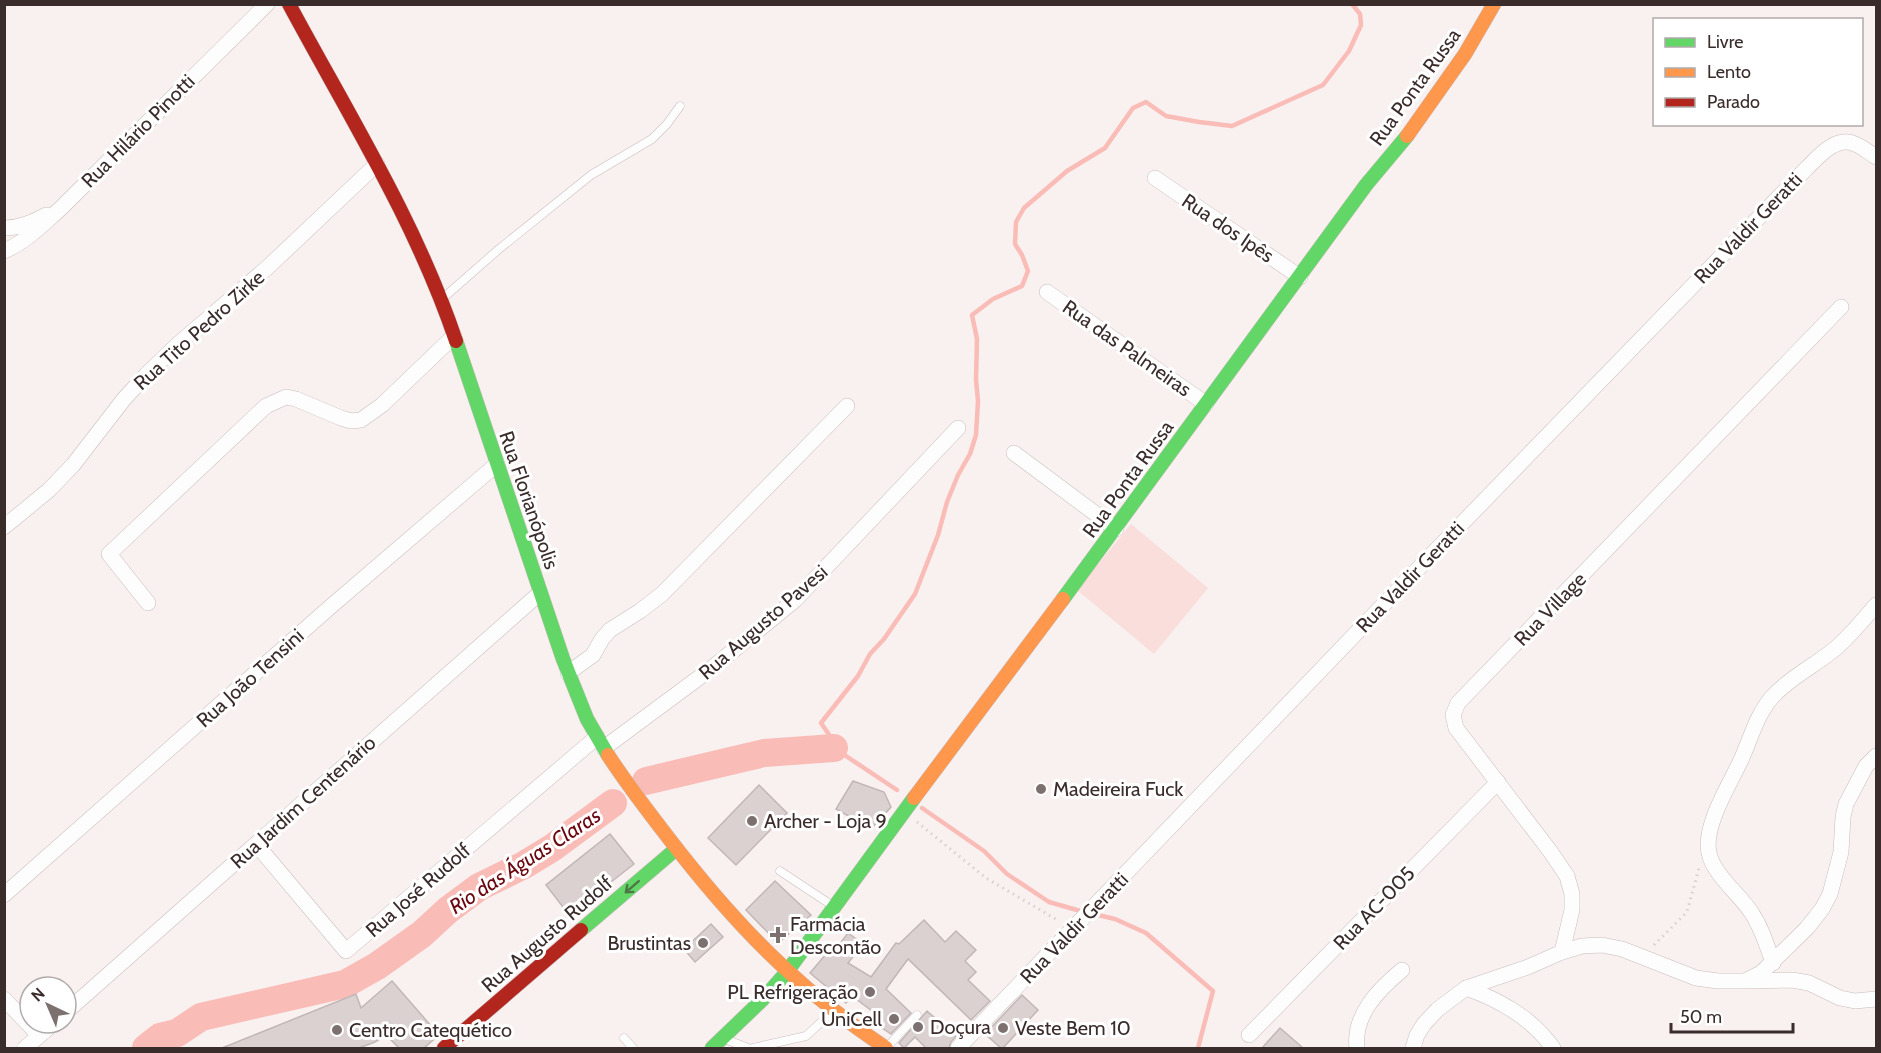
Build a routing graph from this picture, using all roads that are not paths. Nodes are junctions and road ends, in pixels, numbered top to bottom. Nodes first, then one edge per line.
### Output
1 (267, 4) edge
2 (289, 4) edge
3 (1494, 4) edge
4 (680, 106) dead end
5 (1876, 157) edge
6 (377, 164) junction
7 (1155, 178) dead end
8 (60, 209) junction
9 (4, 228) edge
10 (4, 251) edge
11 (1300, 277) junction
12 (1047, 292) dead end
13 (441, 300) junction
14 (1841, 307) dead end
15 (454, 336) junction
16 (1206, 404) junction
17 (847, 406) dead end
18 (958, 428) dead end
19 (1014, 453) dead end
20 (497, 464) junction
21 (4, 527) edge
22 (1116, 529) junction
23 (540, 593) junction
24 (148, 603) dead end
25 (1876, 605) edge
26 (568, 673) junction
27 (600, 742) junction
28 (1876, 756) edge
29 (1498, 782) junction
30 (256, 844) junction
31 (676, 849) junction
32 (780, 872) dead end
33 (4, 895) edge
34 (834, 907) junction
35 (1562, 952) junction
36 (1773, 963) junction
37 (1402, 970) dead end
38 (786, 972) junction
39 (1745, 981) junction
40 (1466, 988) junction
41 (4, 999) edge
42 (1874, 1000) edge
43 (78, 1001) edge
44 (833, 1011) junction
45 (18, 1013) edge
46 (917, 1015) dead end
47 (39, 1035) edge
48 (1249, 1035) dead end
49 (624, 1038) dead end
50 (723, 1038) junction
51 (25, 1048) edge
52 (444, 1048) edge
53 (633, 1048) edge
54 (712, 1048) edge
55 (748, 1048) edge
56 (753, 1048) edge
57 (886, 1048) edge
58 (958, 1048) edge
59 (1357, 1048) edge
60 (1413, 1048) edge
61 (1553, 1048) edge

1 - 8 street, Rua Hilário Pinotti
2 - 6 main road, Rua Florianópolis
3 - 11 main road, Rua Ponta Russa
4 - 13 lane
5 - 58 street, Rua Valdir Geratti
6 - 13 main road, Rua Florianópolis
6 - 21 street, Rua Tito Pedro Zirke
7 - 11 street, Rua dos Ipês
8 - 9 street
8 - 10 street, Rua Hilário Pinotti
11 - 16 main road, Rua Ponta Russa
12 - 16 street, Rua das Palmeiras
13 - 15 main road, Rua Florianópolis
14 - 29 street, Rua Village
15 - 20 main road, Rua Florianópolis
15 - 24 street
16 - 22 main road, Rua Ponta Russa
17 - 26 street
18 - 27 street, Rua Augusto Pavesi
19 - 22 street
20 - 23 main road, Rua Florianópolis
20 - 33 street, Rua João Tensini
22 - 34 main road, Rua Ponta Russa
23 - 26 main road, Rua Florianópolis
23 - 30 street, Rua Jardim Centenário
25 - 36 street
26 - 27 main road, Rua Florianópolis
27 - 30 street, Rua José Rudolf
27 - 31 main road, Rua Florianópolis
28 - 36 street
29 - 35 street, Rua Village
29 - 48 street, Rua AC-005
30 - 43 street, Rua Jardim Centenário
31 - 38 main road, Rua Florianópolis
31 -> 52 main road, Rua Augusto Rudolf
32 - 34 lane
34 - 38 main road, Rua Ponta Russa
35 - 39 street
35 - 40 street
36 - 39 street
37 - 59 street
38 - 44 main road, Rua Florianópolis
38 - 50 main road, Rua Ponta Russa
39 - 42 street
40 - 60 street
40 - 61 street
41 - 45 street
44 - 56 lane
44 - 57 main road, Rua Florianópolis
46 - 57 lane
47 - 51 street
49 - 53 lane
50 - 54 main road, Rua Ponta Russa
50 - 55 lane

